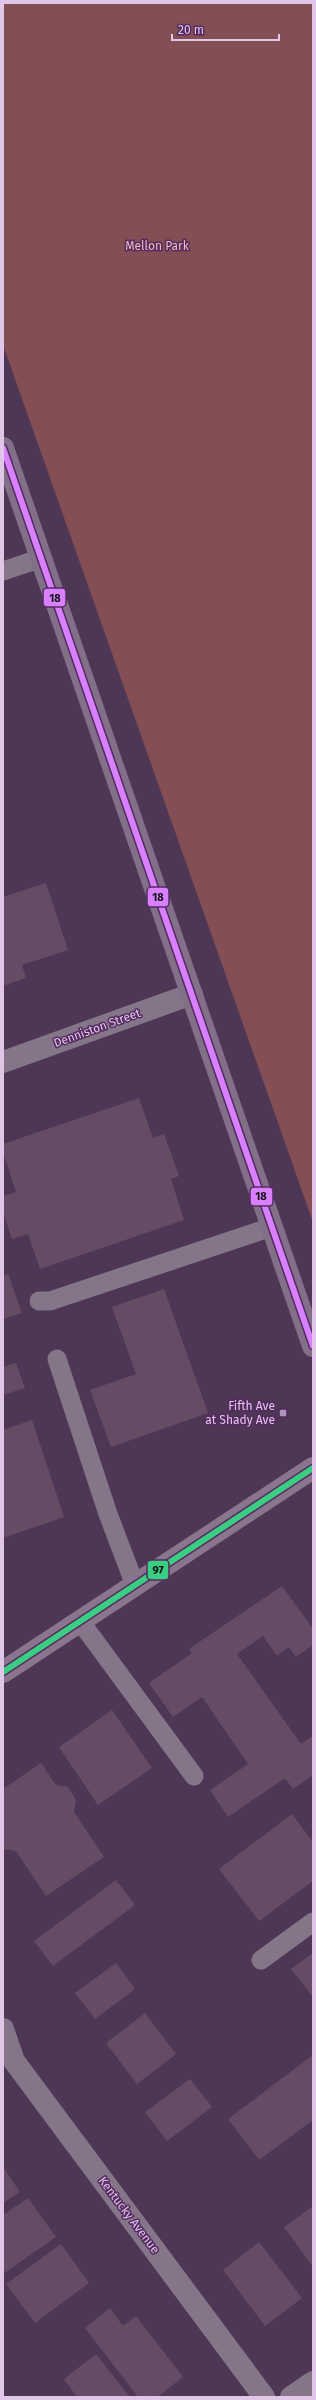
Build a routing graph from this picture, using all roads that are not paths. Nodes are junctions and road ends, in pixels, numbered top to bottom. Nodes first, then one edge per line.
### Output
1 (3, 448) edge
2 (42, 558) junction
3 (3, 571) edge
4 (192, 994) junction
5 (3, 1062) edge
6 (272, 1227) junction
7 (39, 1301) dead end
8 (313, 1346) edge
9 (57, 1359) dead end
10 (313, 1468) edge
11 (135, 1585) junction
12 (80, 1621) junction
13 (3, 1672) edge
14 (194, 1776) dead end
15 (313, 1922) edge
16 (261, 1960) dead end
17 (3, 2029) edge
18 (313, 2382) edge
19 (264, 2397) edge
20 (291, 2397) edge

1 - 2 highway
2 - 3 lane
2 - 4 highway
4 - 5 street, Denniston Street
4 - 6 highway
6 - 7 lane
6 - 8 highway
9 - 11 lane
10 - 11 main road
11 - 12 main road
12 - 13 main road
12 - 14 lane
15 - 16 lane
17 - 19 street, Kentucky Avenue
18 - 20 street

